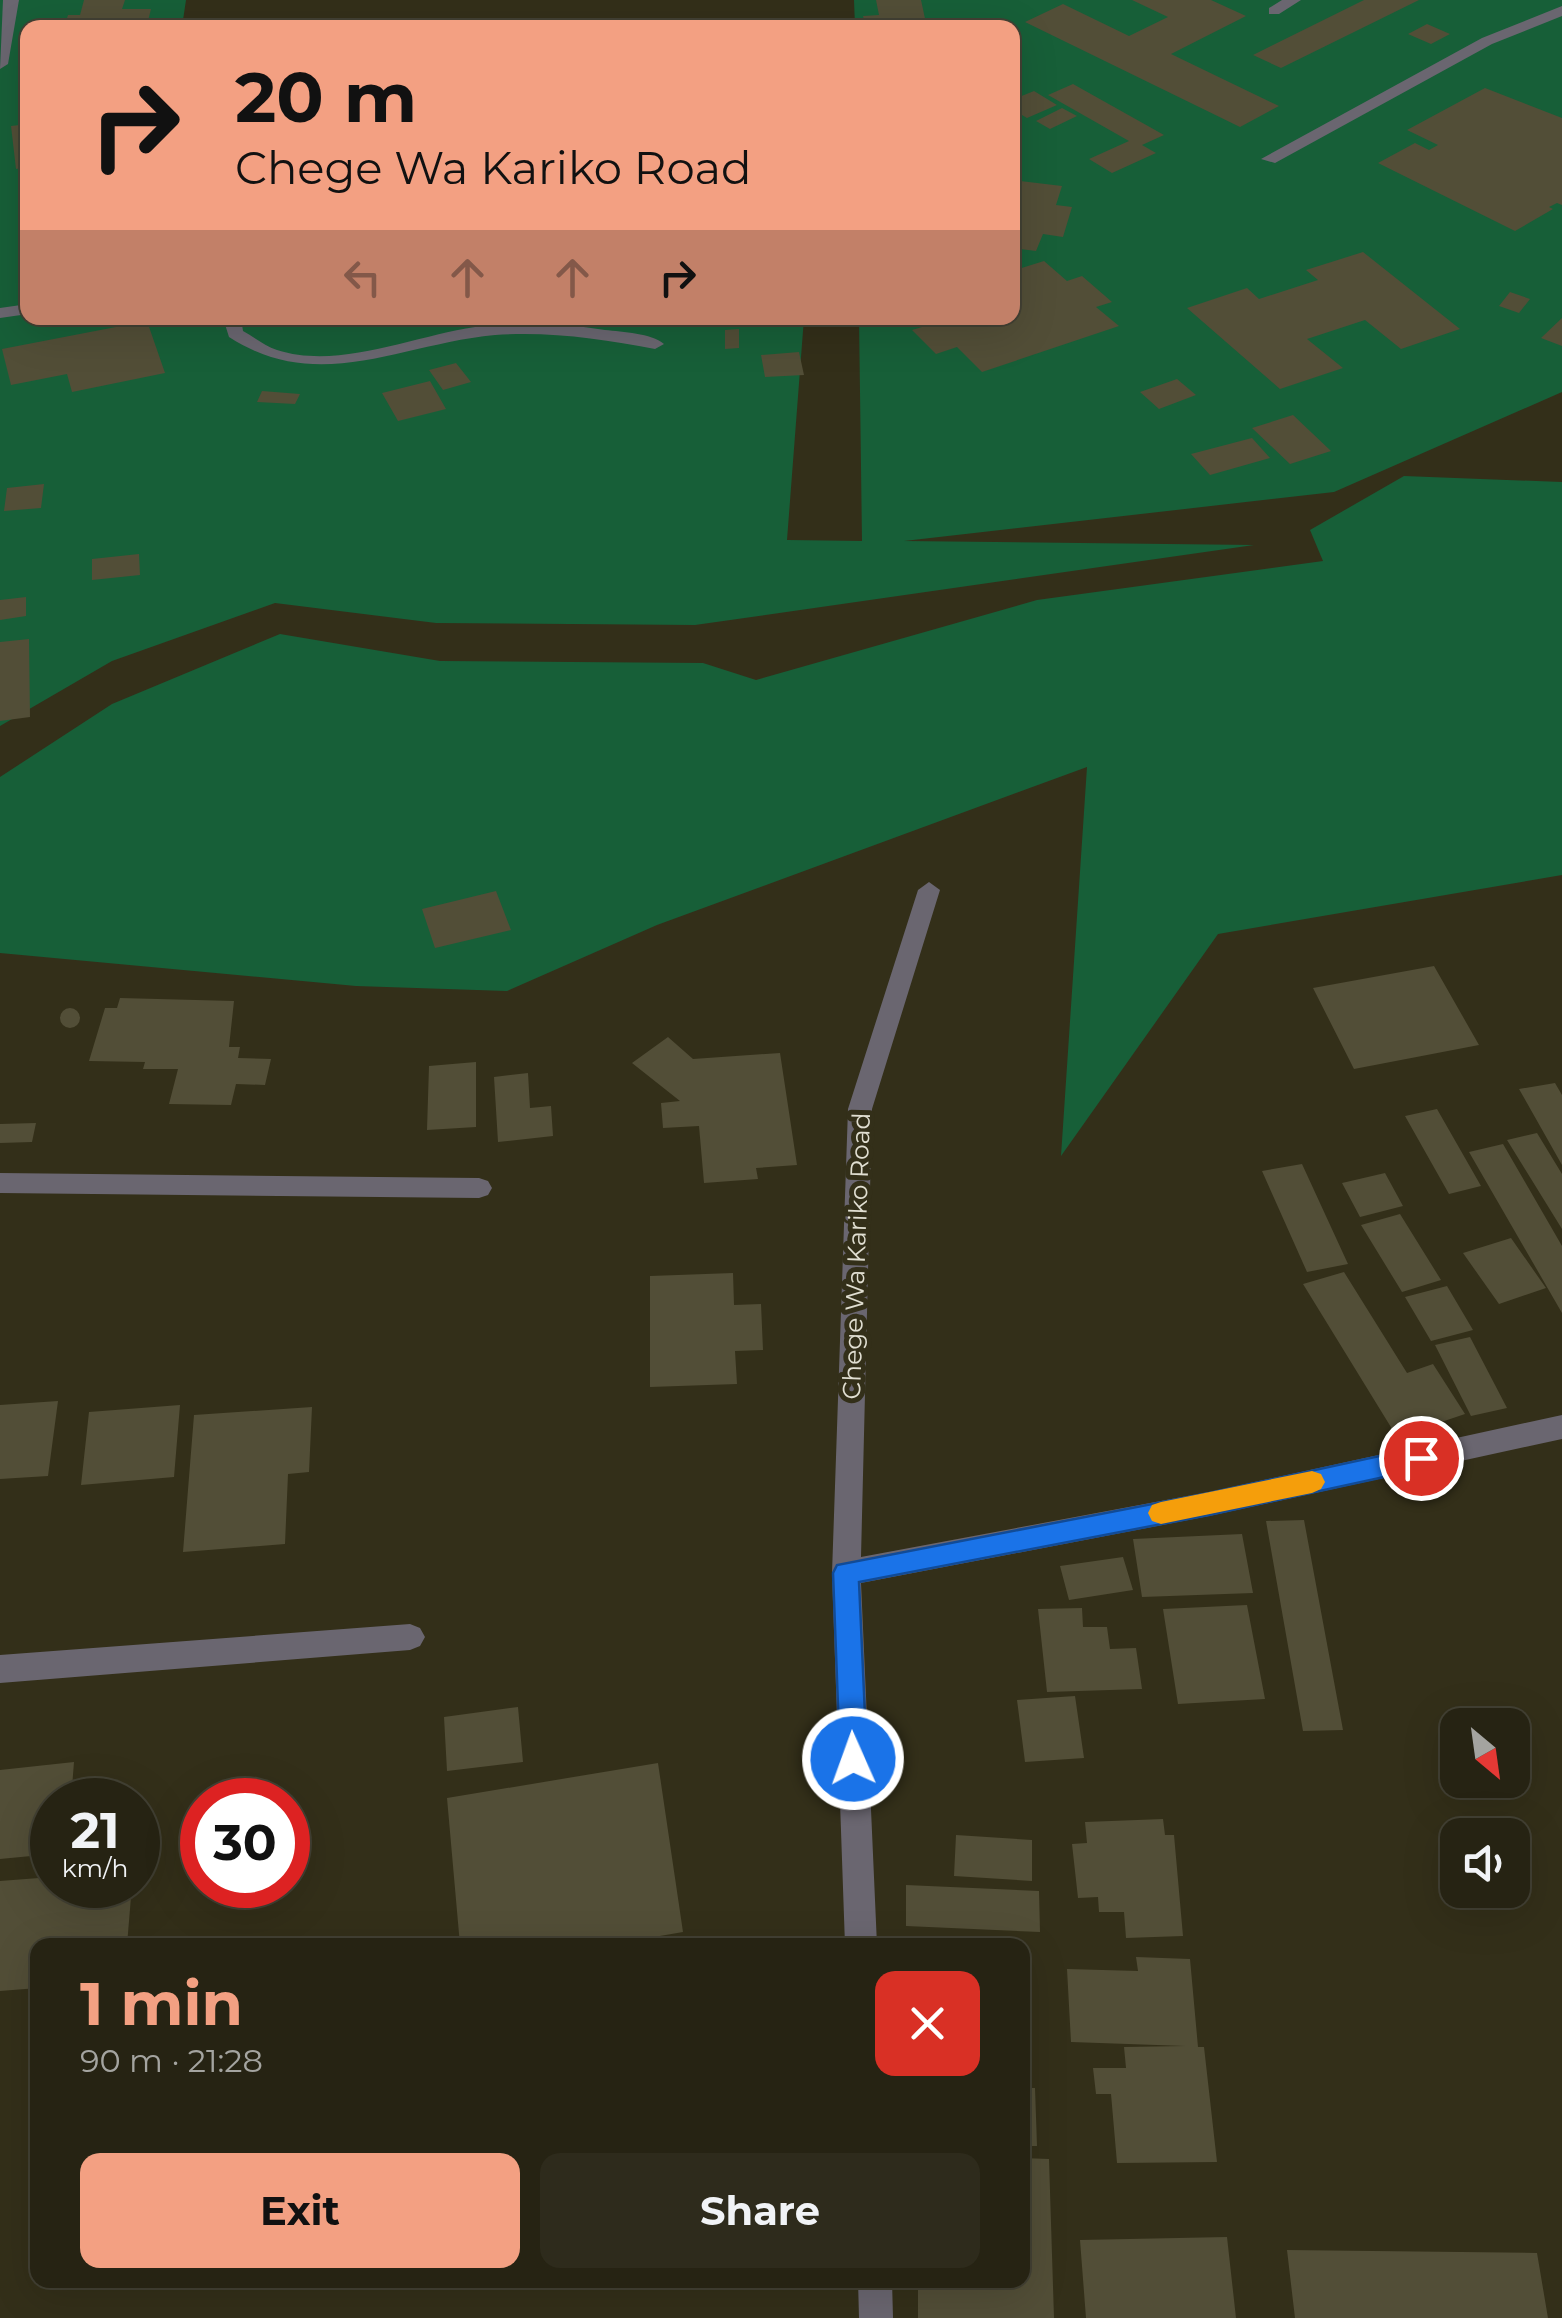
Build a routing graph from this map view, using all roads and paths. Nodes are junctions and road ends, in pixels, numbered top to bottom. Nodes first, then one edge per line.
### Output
1 (11, 0) edge
2 (1293, 0) edge
3 (1274, 11) dead end
4 (1562, 11) edge
5 (0, 64) edge
6 (1268, 159) dead end
7 (234, 325) edge
8 (605, 325) edge
9 (595, 332) junction
10 (656, 344) dead end
11 (929, 890) dead end
12 (0, 1184) edge
13 (478, 1188) dead end
14 (1562, 1427) edge
15 (846, 1573) junction
16 (410, 1637) dead end
17 (0, 1669) edge
18 (861, 1938) edge
19 (875, 2288) edge
20 (876, 2318) edge

1 - 5 street
2 - 3 street
4 - 6 street
7 - 9 street
8 - 9 street
9 - 10 street
11 - 15 street, Chege Wa Kariko Road
12 - 13 street
14 - 15 street
15 - 18 street, Chege Wa Kariko Road
16 - 17 street
19 - 20 street

